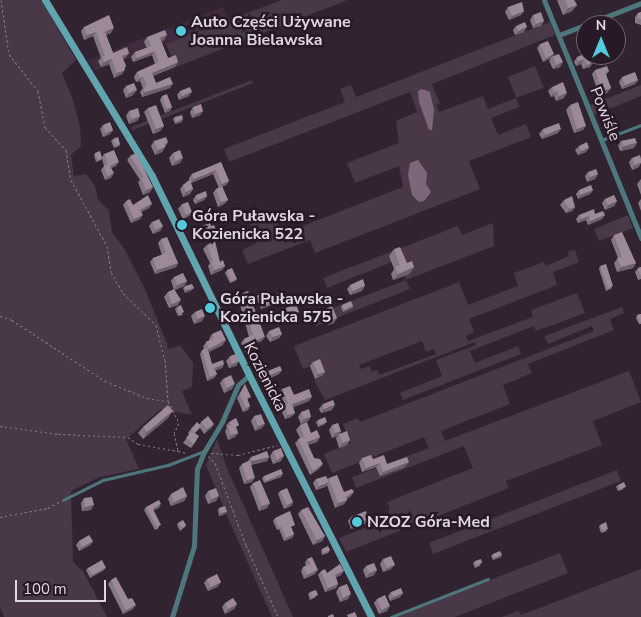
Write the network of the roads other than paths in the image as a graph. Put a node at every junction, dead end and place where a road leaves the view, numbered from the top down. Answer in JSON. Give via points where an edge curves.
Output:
{"nodes":[{"id":1,"x":45,"y":0,"type":"edge"},
{"id":2,"x":544,"y":0,"type":"edge"},
{"id":3,"x":641,"y":3,"type":"edge"},
{"id":4,"x":559,"y":35,"type":"junction"},
{"id":5,"x":641,"y":125,"type":"edge"},
{"id":6,"x":602,"y":140,"type":"junction"},
{"id":7,"x":641,"y":238,"type":"edge"},
{"id":8,"x":249,"y":375,"type":"junction"},
{"id":9,"x":204,"y":452,"type":"junction"},
{"id":10,"x":63,"y":500,"type":"road end"},
{"id":11,"x":488,"y":579,"type":"dead end"},
{"id":12,"x":172,"y":617,"type":"edge"},
{"id":13,"x":371,"y":617,"type":"edge"},
{"id":14,"x":391,"y":617,"type":"edge"}],
"edges":[{"from":1,"to":8,"type":"main road","name":"Kozienicka","via":[[137,148]]},
{"from":2,"to":4,"type":"street","name":"Powiśle"},
{"from":3,"to":4,"type":"street"},
{"from":4,"to":6,"type":"street","name":"Powiśle"},
{"from":5,"to":6,"type":"lane"},
{"from":6,"to":7,"type":"street","name":"Powiśle"},
{"from":8,"to":9,"type":"street","via":[[238,385]]},
{"from":8,"to":13,"type":"main road","name":"Kozienicka"},
{"from":9,"to":10,"type":"lane","via":[[168,465],[103,480]]},
{"from":9,"to":12,"type":"street","via":[[197,469],[194,546]]},
{"from":11,"to":14,"type":"lane"}]}
